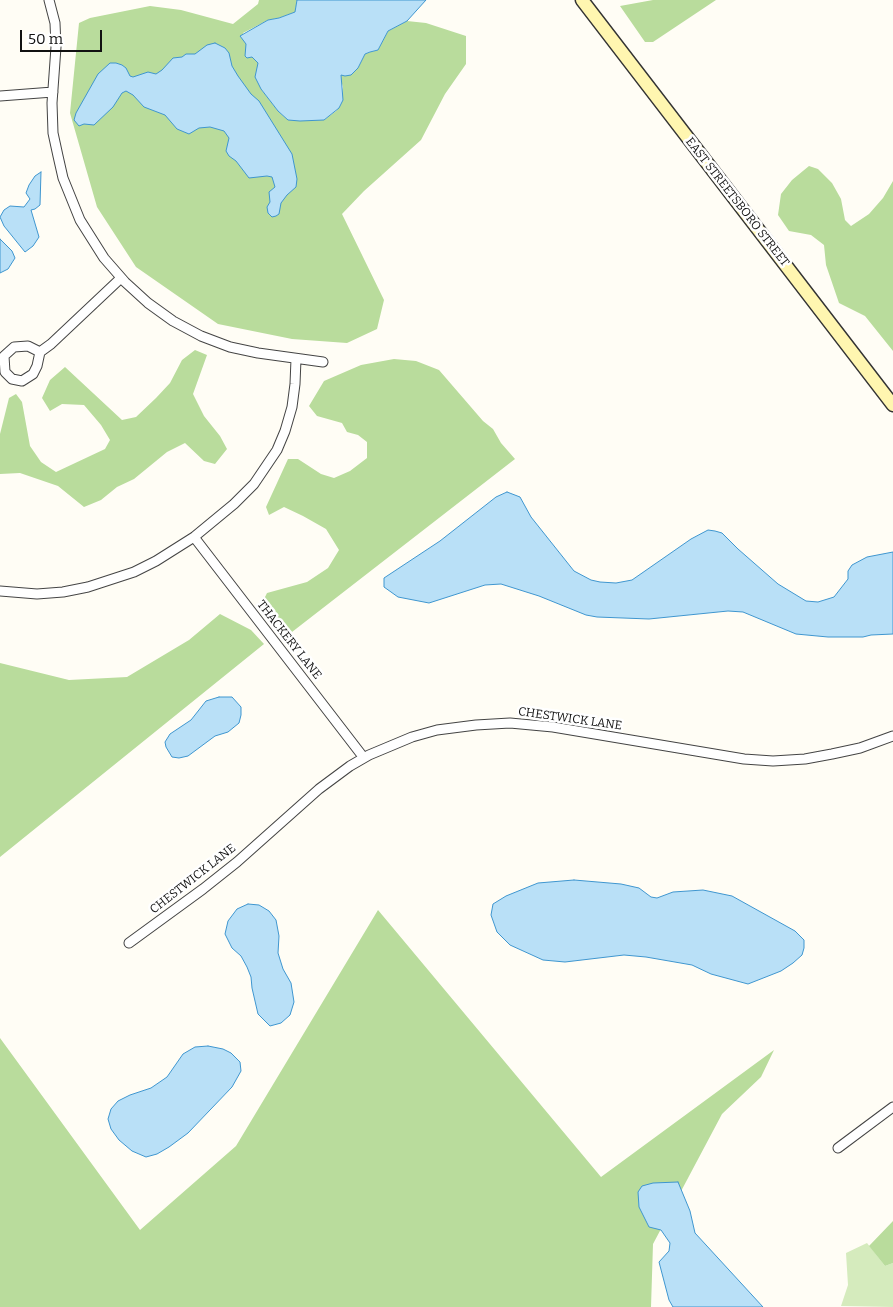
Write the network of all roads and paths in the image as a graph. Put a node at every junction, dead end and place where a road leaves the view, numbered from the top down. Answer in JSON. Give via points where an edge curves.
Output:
{"nodes":[{"id":1,"x":49,"y":0,"type":"edge"},
{"id":2,"x":582,"y":0,"type":"edge"},
{"id":3,"x":53,"y":92,"type":"junction"},
{"id":4,"x":0,"y":96,"type":"edge"},
{"id":5,"x":121,"y":278,"type":"junction"},
{"id":6,"x":40,"y":352,"type":"junction"},
{"id":7,"x":296,"y":360,"type":"junction"},
{"id":8,"x":323,"y":362,"type":"dead end"},
{"id":9,"x":893,"y":405,"type":"edge"},
{"id":10,"x":194,"y":537,"type":"junction"},
{"id":11,"x":0,"y":591,"type":"edge"},
{"id":12,"x":893,"y":736,"type":"edge"},
{"id":13,"x":364,"y":758,"type":"junction"},
{"id":14,"x":129,"y":943,"type":"dead end"},
{"id":15,"x":893,"y":1107,"type":"edge"},
{"id":16,"x":838,"y":1148,"type":"dead end"}],
"edges":[{"from":1,"to":3,"type":"street","via":[[55,23]]},
{"from":2,"to":9,"type":"main road","name":"EAST STREETSBORO STREET"},
{"from":3,"to":4,"type":"street"},
{"from":3,"to":5,"type":"street","via":[[53,133],[71,200],[92,240]]},
{"from":5,"to":6,"type":"street"},
{"from":5,"to":7,"type":"street","via":[[160,313],[201,336],[230,347]]},
{"from":6,"to":6,"type":"street","via":[[28,346],[14,347],[4,356],[4,372],[12,379],[22,381],[38,366]]},
{"from":7,"to":8,"type":"street"},
{"from":7,"to":10,"type":"street","via":[[292,407],[277,450],[254,484]]},
{"from":10,"to":11,"type":"street","via":[[134,572],[96,585],[63,592]]},
{"from":10,"to":13,"type":"street","name":"THACKERY LANE"},
{"from":12,"to":13,"type":"street","name":"CHESTWICK LANE","via":[[832,754],[773,761],[510,723],[437,730]]},
{"from":13,"to":14,"type":"street","name":"CHESTWICK LANE","via":[[319,789],[192,898]]},
{"from":15,"to":16,"type":"street"}]}
